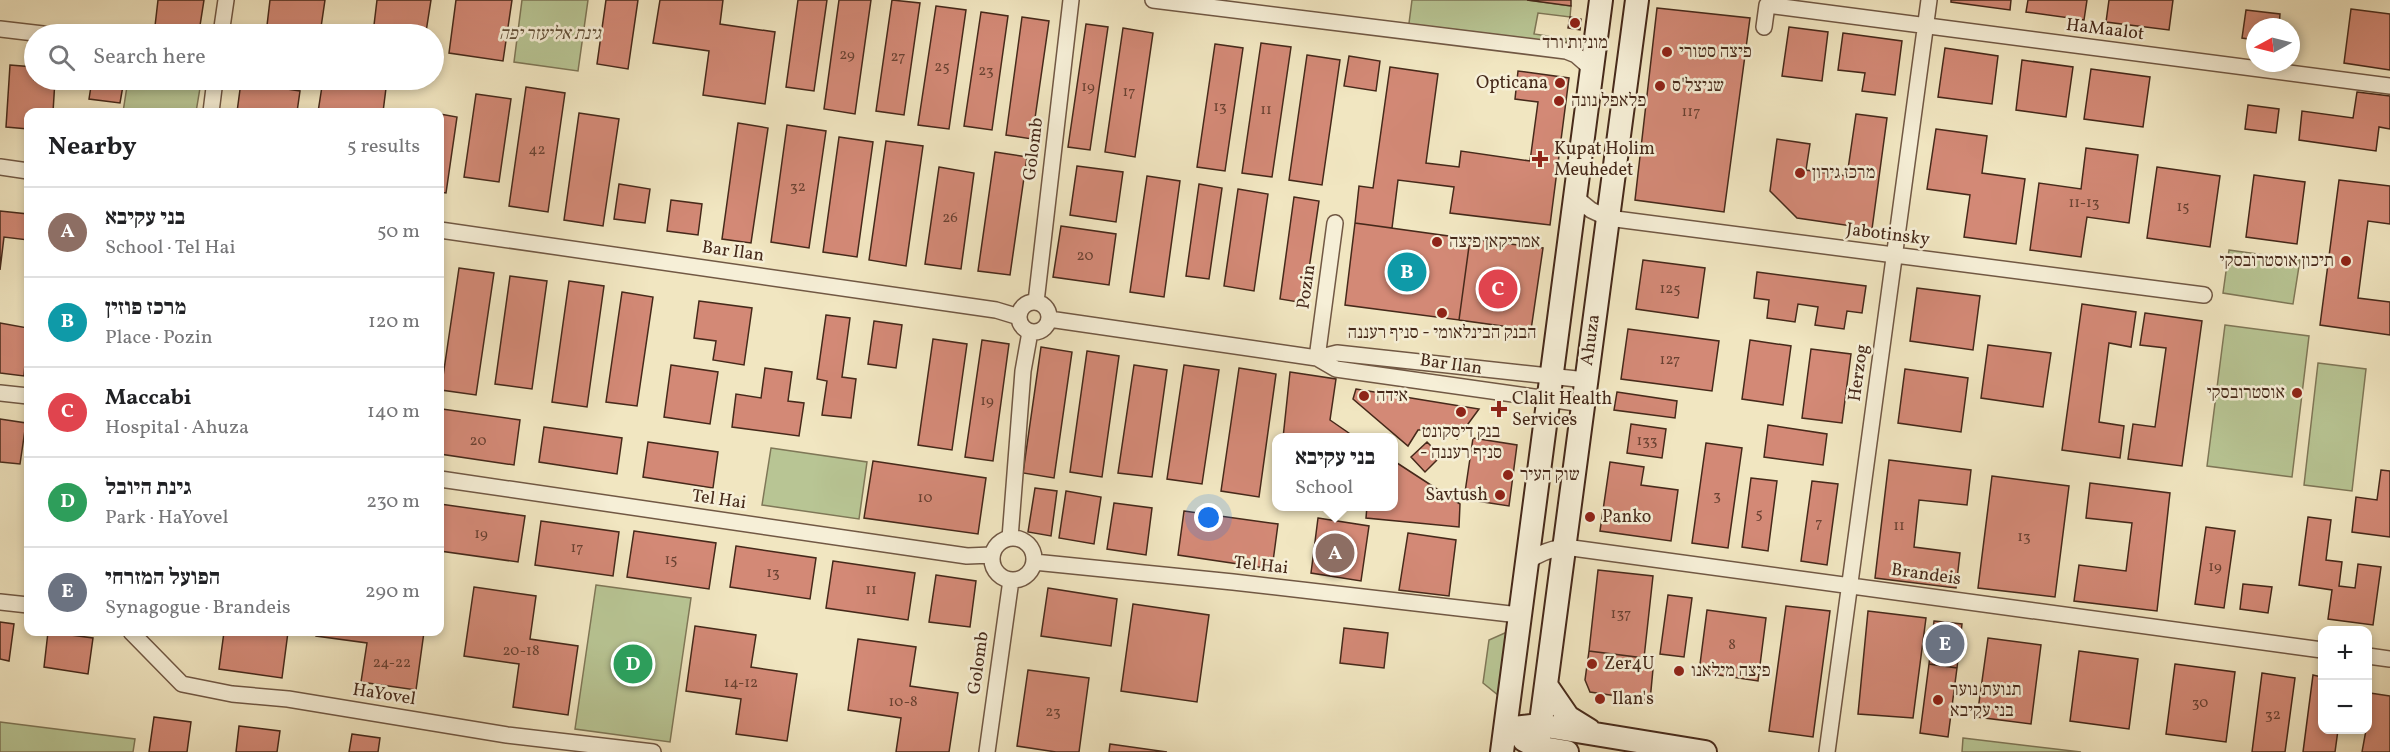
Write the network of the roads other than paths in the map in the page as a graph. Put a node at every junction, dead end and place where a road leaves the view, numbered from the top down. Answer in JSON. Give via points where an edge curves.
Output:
{"nodes":[{"id":1,"x":226,"y":0,"type":"edge"},
{"id":2,"x":1071,"y":0,"type":"edge"},
{"id":3,"x":1153,"y":0,"type":"edge"},
{"id":4,"x":1601,"y":0,"type":"edge"},
{"id":5,"x":1637,"y":0,"type":"edge"},
{"id":6,"x":1929,"y":0,"type":"edge"},
{"id":7,"x":222,"y":24,"type":"edge"},
{"id":8,"x":1925,"y":26,"type":"junction"},
{"id":9,"x":1764,"y":27,"type":"dead end"},
{"id":10,"x":0,"y":29,"type":"edge"},
{"id":11,"x":24,"y":32,"type":"edge"},
{"id":12,"x":1592,"y":69,"type":"junction"},
{"id":13,"x":2390,"y":86,"type":"edge"},
{"id":14,"x":214,"y":90,"type":"edge"},
{"id":15,"x":212,"y":108,"type":"edge"},
{"id":16,"x":0,"y":167,"type":"edge"},
{"id":17,"x":24,"y":170,"type":"edge"},
{"id":18,"x":1575,"y":197,"type":"junction"},
{"id":19,"x":1608,"y":218,"type":"junction"},
{"id":20,"x":1335,"y":223,"type":"dead end"},
{"id":21,"x":444,"y":231,"type":"edge"},
{"id":22,"x":1895,"y":255,"type":"junction"},
{"id":23,"x":2204,"y":295,"type":"dead end"},
{"id":24,"x":1036,"y":302,"type":"junction"},
{"id":25,"x":1019,"y":317,"type":"junction"},
{"id":26,"x":1049,"y":319,"type":"junction"},
{"id":27,"x":1030,"y":332,"type":"junction"},
{"id":28,"x":1317,"y":358,"type":"junction"},
{"id":29,"x":1553,"y":376,"type":"junction"},
{"id":30,"x":1586,"y":380,"type":"junction"},
{"id":31,"x":0,"y":393,"type":"edge"},
{"id":32,"x":24,"y":396,"type":"edge"},
{"id":33,"x":1550,"y":399,"type":"junction"},
{"id":34,"x":1583,"y":404,"type":"junction"},
{"id":35,"x":444,"y":480,"type":"edge"},
{"id":36,"x":1010,"y":538,"type":"junction"},
{"id":37,"x":1565,"y":547,"type":"junction"},
{"id":38,"x":993,"y":555,"type":"junction"},
{"id":39,"x":1034,"y":562,"type":"junction"},
{"id":40,"x":1527,"y":562,"type":"junction"},
{"id":41,"x":1011,"y":580,"type":"junction"},
{"id":42,"x":1850,"y":585,"type":"junction"},
{"id":43,"x":0,"y":602,"type":"edge"},
{"id":44,"x":24,"y":605,"type":"edge"},
{"id":45,"x":1519,"y":615,"type":"junction"},
{"id":46,"x":135,"y":636,"type":"edge"},
{"id":47,"x":2318,"y":649,"type":"edge"},
{"id":48,"x":2372,"y":657,"type":"edge"},
{"id":49,"x":2390,"y":659,"type":"edge"},
{"id":50,"x":1546,"y":684,"type":"junction"},
{"id":51,"x":1505,"y":729,"type":"junction"},
{"id":52,"x":1596,"y":734,"type":"junction"},
{"id":53,"x":1538,"y":741,"type":"edge"},
{"id":54,"x":653,"y":752,"type":"edge"},
{"id":55,"x":987,"y":752,"type":"edge"},
{"id":56,"x":1502,"y":752,"type":"edge"},
{"id":57,"x":1568,"y":752,"type":"edge"},
{"id":58,"x":1705,"y":752,"type":"edge"},
{"id":59,"x":1827,"y":752,"type":"edge"}],
"edges":[{"from":1,"to":7,"type":"street"},
{"from":2,"to":24,"type":"street","name":"Golomb"},
{"from":3,"to":12,"type":"street","via":[[1565,51]]},
{"from":4,"to":12,"type":"main road","name":"Ahuza"},
{"from":5,"to":19,"type":"main road","name":"Ahuza"},
{"from":6,"to":8,"type":"street","name":"Herzog"},
{"from":8,"to":9,"type":"street","name":"HaMaalot","via":[[1767,5]]},
{"from":8,"to":13,"type":"street","name":"HaMaalot"},
{"from":8,"to":22,"type":"street","name":"Herzog"},
{"from":10,"to":11,"type":"street"},
{"from":12,"to":18,"type":"main road","name":"Ahuza"},
{"from":14,"to":15,"type":"street"},
{"from":16,"to":17,"type":"street"},
{"from":18,"to":19,"type":"street","name":"Jabotinsky"},
{"from":18,"to":29,"type":"main road","name":"Ahuza"},
{"from":19,"to":22,"type":"street","name":"Jabotinsky"},
{"from":19,"to":30,"type":"main road","name":"Ahuza"},
{"from":20,"to":28,"type":"street","name":"Pozin"},
{"from":21,"to":25,"type":"street","name":"Bar Ilan","via":[[996,310]]},
{"from":22,"to":23,"type":"street","name":"Jabotinsky"},
{"from":22,"to":42,"type":"street","name":"Herzog"},
{"from":24,"to":25,"type":"street","via":[[1023,308]]},
{"from":24,"to":26,"type":"street","via":[[1048,310]]},
{"from":25,"to":27,"type":"street"},
{"from":26,"to":27,"type":"street","via":[[1041,331]]},
{"from":26,"to":28,"type":"street","name":"Bar Ilan"},
{"from":27,"to":36,"type":"street","via":[[1023,371]]},
{"from":28,"to":29,"type":"street","name":"Bar Ilan","via":[[1337,353]]},
{"from":28,"to":33,"type":"street","name":"Bar Ilan","via":[[1336,369]]},
{"from":29,"to":30,"type":"street","name":"Bar Ilan"},
{"from":29,"to":33,"type":"main road","name":"Ahuza"},
{"from":30,"to":34,"type":"main road","name":"Ahuza"},
{"from":31,"to":32,"type":"street"},
{"from":33,"to":34,"type":"street","name":"Bar Ilan"},
{"from":33,"to":40,"type":"main road","name":"Ahuza"},
{"from":34,"to":37,"type":"main road","name":"Ahuza"},
{"from":35,"to":38,"type":"street","name":"Tel Hai","via":[[967,556]]},
{"from":36,"to":38,"type":"street","via":[[1000,542]]},
{"from":36,"to":39,"type":"street","via":[[1027,543]]},
{"from":37,"to":40,"type":"street","name":"Brandeis","via":[[1537,554]]},
{"from":37,"to":42,"type":"street","name":"Brandeis"},
{"from":37,"to":50,"type":"main road","name":"Ahuza"},
{"from":38,"to":41,"type":"street","via":[[995,570]]},
{"from":39,"to":41,"type":"street","via":[[1022,579]]},
{"from":39,"to":45,"type":"street","name":"Tel Hai"},
{"from":40,"to":45,"type":"main road","name":"Ahuza"},
{"from":41,"to":55,"type":"street","name":"Golomb"},
{"from":42,"to":47,"type":"street","name":"Brandeis"},
{"from":42,"to":59,"type":"street","name":"Herzog"},
{"from":43,"to":44,"type":"street"},
{"from":45,"to":51,"type":"main road","name":"Ahuza"},
{"from":46,"to":54,"type":"street","name":"HaYovel","via":[[182,684],[507,735]]},
{"from":48,"to":49,"type":"street"},
{"from":50,"to":52,"type":"main road","via":[[1568,717]]},
{"from":50,"to":53,"type":"main road","name":"Ahuza"},
{"from":51,"to":53,"type":"main road"},
{"from":51,"to":56,"type":"main road","name":"Ahuza"},
{"from":52,"to":53,"type":"main road"},
{"from":52,"to":58,"type":"main road"},
{"from":53,"to":57,"type":"main road"}]}
